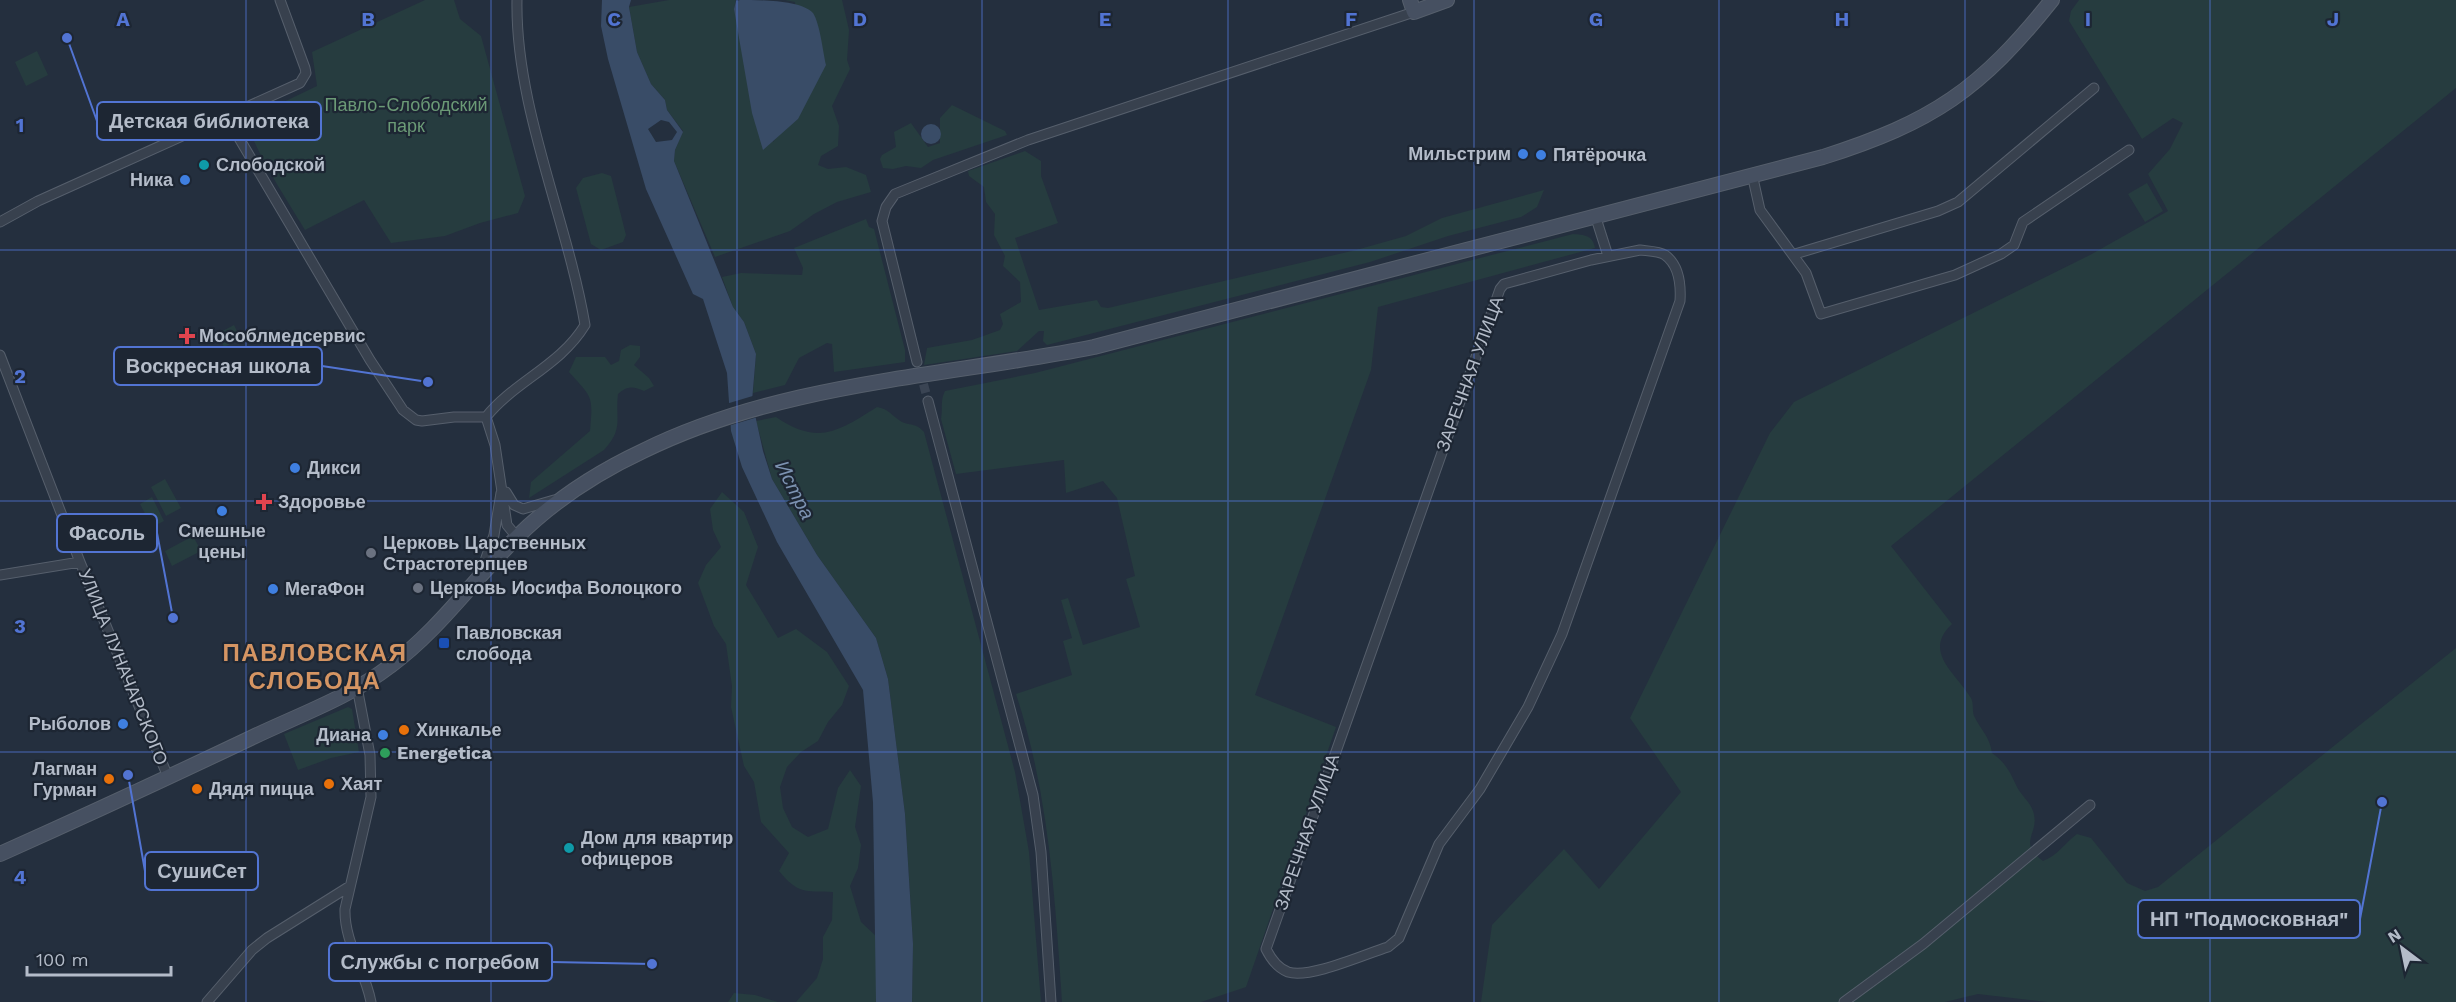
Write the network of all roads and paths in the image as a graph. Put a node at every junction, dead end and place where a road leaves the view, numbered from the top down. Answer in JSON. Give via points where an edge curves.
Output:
{"nodes":[{"id":1,"x":280,"y":0,"type":"edge"},
{"id":2,"x":517,"y":0,"type":"edge"},
{"id":3,"x":1447,"y":0,"type":"edge"},
{"id":4,"x":2052,"y":0,"type":"edge"},
{"id":5,"x":1412,"y":6,"type":"edge"},
{"id":6,"x":2094,"y":88,"type":"dead end"},
{"id":7,"x":226,"y":116,"type":"junction"},
{"id":8,"x":2129,"y":150,"type":"dead end"},
{"id":9,"x":1752,"y":174,"type":"junction"},
{"id":10,"x":1595,"y":215,"type":"junction"},
{"id":11,"x":0,"y":222,"type":"edge"},
{"id":12,"x":1794,"y":254,"type":"junction"},
{"id":13,"x":1608,"y":256,"type":"junction"},
{"id":14,"x":0,"y":355,"type":"edge"},
{"id":15,"x":917,"y":362,"type":"tunnel mouth"},
{"id":16,"x":927,"y":401,"type":"tunnel mouth"},
{"id":17,"x":486,"y":417,"type":"junction"},
{"id":18,"x":502,"y":484,"type":"junction"},
{"id":19,"x":569,"y":492,"type":"junction"},
{"id":20,"x":517,"y":537,"type":"junction"},
{"id":21,"x":80,"y":562,"type":"junction"},
{"id":22,"x":0,"y":575,"type":"edge"},
{"id":23,"x":478,"y":578,"type":"junction"},
{"id":24,"x":357,"y":687,"type":"junction"},
{"id":25,"x":168,"y":777,"type":"junction"},
{"id":26,"x":2090,"y":805,"type":"dead end"},
{"id":27,"x":0,"y":854,"type":"edge"},
{"id":28,"x":350,"y":886,"type":"junction"},
{"id":29,"x":207,"y":1002,"type":"edge"},
{"id":30,"x":371,"y":1002,"type":"edge"},
{"id":31,"x":1051,"y":1002,"type":"edge"},
{"id":32,"x":1844,"y":1002,"type":"edge"}],
"edges":[{"from":1,"to":7,"type":"street","via":[[305,68],[304,78]]},
{"from":2,"to":17,"type":"street","via":[[520,53],[532,111],[585,325],[561,355],[500,400]]},
{"from":3,"to":5,"type":"main road"},
{"from":4,"to":9,"type":"main road","via":[[1988,73],[1919,121],[1860,145]]},
{"from":5,"to":15,"type":"street","via":[[1029,140],[895,194],[882,221]]},
{"from":6,"to":12,"type":"street","via":[[1958,202]]},
{"from":7,"to":11,"type":"street"},
{"from":7,"to":17,"type":"street","via":[[403,410],[422,422]]},
{"from":8,"to":12,"type":"street","via":[[2023,222],[2014,245],[1955,275],[1821,314],[1806,273]]},
{"from":9,"to":10,"type":"main road"},
{"from":9,"to":12,"type":"street","via":[[1760,210]]},
{"from":10,"to":13,"type":"street"},
{"from":10,"to":19,"type":"main road","via":[[1094,347],[755,406],[634,455]]},
{"from":13,"to":13,"type":"street","name":"ЗАРЕЧНАЯ УЛИЦА","via":[[1504,284],[1500,289],[1266,949],[1272,961],[1287,972],[1305,973],[1388,947],[1398,938],[1439,844],[1480,789],[1528,707],[1562,634],[1680,301],[1681,286],[1675,268],[1664,254],[1640,250]]},
{"from":14,"to":21,"type":"street","name":"УЛИЦА ЛУНАЧАРСКОГО"},
{"from":16,"to":31,"type":"street","via":[[1033,795],[1041,852]]},
{"from":17,"to":18,"type":"street"},
{"from":18,"to":19,"type":"street","via":[[514,505],[524,509]]},
{"from":18,"to":20,"type":"street","via":[[507,525]]},
{"from":18,"to":23,"type":"street","via":[[494,535]]},
{"from":19,"to":20,"type":"main road"},
{"from":20,"to":23,"type":"main road"},
{"from":21,"to":22,"type":"street"},
{"from":21,"to":25,"type":"street","name":"УЛИЦА ЛУНАЧАРСКОГО"},
{"from":23,"to":24,"type":"main road","via":[[419,642]]},
{"from":24,"to":25,"type":"main road"},
{"from":24,"to":28,"type":"street","via":[[370,755],[371,797]]},
{"from":25,"to":27,"type":"main road"},
{"from":26,"to":32,"type":"street","via":[[1932,936]]},
{"from":28,"to":29,"type":"street","via":[[252,950]]},
{"from":28,"to":30,"type":"street","via":[[346,928],[364,971]]}]}
